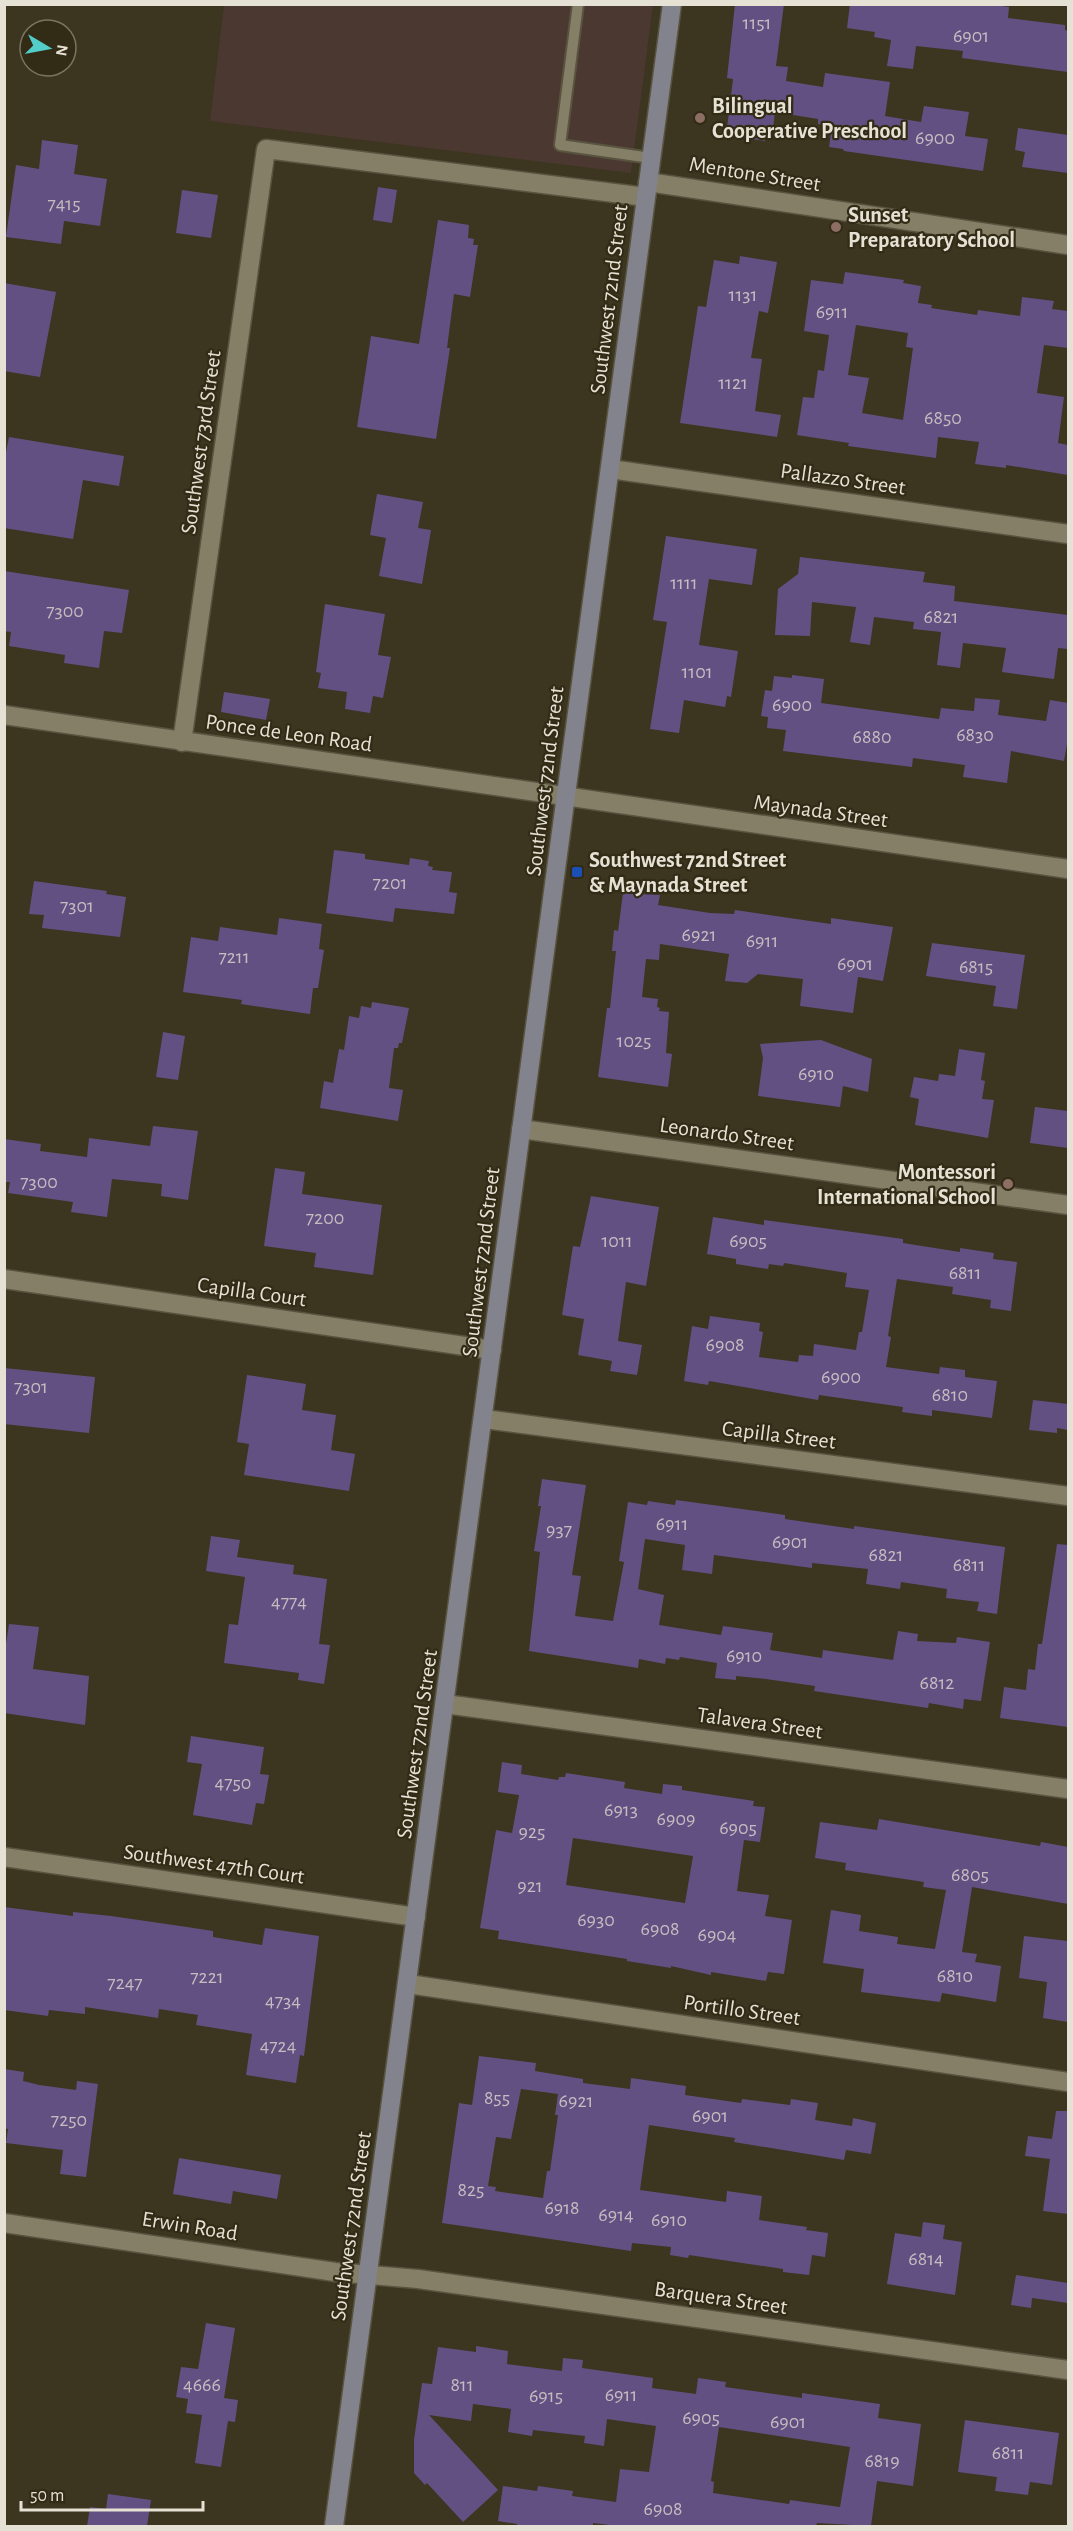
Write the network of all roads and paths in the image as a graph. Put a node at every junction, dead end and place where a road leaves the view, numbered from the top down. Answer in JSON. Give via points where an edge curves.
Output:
{"nodes":[{"id":1,"x":579,"y":4,"type":"edge"},
{"id":2,"x":672,"y":4,"type":"edge"},
{"id":3,"x":266,"y":149,"type":"joint"},
{"id":4,"x":651,"y":158,"type":"junction"},
{"id":5,"x":647,"y":189,"type":"junction"},
{"id":6,"x":1068,"y":245,"type":"edge"},
{"id":7,"x":610,"y":469,"type":"junction"},
{"id":8,"x":1068,"y":534,"type":"edge"},
{"id":9,"x":4,"y":715,"type":"edge"},
{"id":10,"x":182,"y":742,"type":"junction"},
{"id":11,"x":566,"y":797,"type":"junction"},
{"id":12,"x":1068,"y":869,"type":"edge"},
{"id":13,"x":521,"y":1129,"type":"junction"},
{"id":14,"x":1068,"y":1205,"type":"edge"},
{"id":15,"x":4,"y":1279,"type":"edge"},
{"id":16,"x":492,"y":1350,"type":"junction"},
{"id":17,"x":484,"y":1419,"type":"junction"},
{"id":18,"x":1068,"y":1496,"type":"edge"},
{"id":19,"x":445,"y":1704,"type":"junction"},
{"id":20,"x":1068,"y":1789,"type":"edge"},
{"id":21,"x":4,"y":1857,"type":"edge"},
{"id":22,"x":416,"y":1917,"type":"junction"},
{"id":23,"x":408,"y":1984,"type":"junction"},
{"id":24,"x":1068,"y":2082,"type":"edge"},
{"id":25,"x":4,"y":2223,"type":"edge"},
{"id":26,"x":367,"y":2274,"type":"junction"},
{"id":27,"x":1068,"y":2370,"type":"edge"},
{"id":28,"x":334,"y":2526,"type":"edge"}],
"edges":[{"from":1,"to":4,"type":"lane","via":[[560,144]]},
{"from":2,"to":4,"type":"main road","name":"Southwest 72nd Street"},
{"from":3,"to":5,"type":"street","name":"Mentone Street"},
{"from":3,"to":10,"type":"street","name":"Southwest 73rd Street"},
{"from":4,"to":5,"type":"main road","name":"Southwest 72nd Street"},
{"from":5,"to":6,"type":"street","name":"Mentone Street"},
{"from":5,"to":7,"type":"main road","name":"Southwest 72nd Street"},
{"from":7,"to":8,"type":"street","name":"Pallazzo Street"},
{"from":7,"to":11,"type":"main road","name":"Southwest 72nd Street"},
{"from":9,"to":10,"type":"street","name":"Ponce de Leon Road"},
{"from":10,"to":11,"type":"street","name":"Ponce de Leon Road"},
{"from":11,"to":12,"type":"street","name":"Maynada Street"},
{"from":11,"to":13,"type":"main road","name":"Southwest 72nd Street"},
{"from":13,"to":14,"type":"street","name":"Leonardo Street"},
{"from":13,"to":16,"type":"main road","name":"Southwest 72nd Street"},
{"from":15,"to":16,"type":"street","name":"Capilla Court"},
{"from":16,"to":17,"type":"main road","name":"Southwest 72nd Street"},
{"from":17,"to":18,"type":"street","name":"Capilla Street"},
{"from":17,"to":19,"type":"main road","name":"Southwest 72nd Street"},
{"from":19,"to":20,"type":"street","name":"Talavera Street"},
{"from":19,"to":22,"type":"main road","name":"Southwest 72nd Street"},
{"from":21,"to":22,"type":"street","name":"Southwest 47th Court"},
{"from":22,"to":23,"type":"main road","name":"Southwest 72nd Street"},
{"from":23,"to":24,"type":"street","name":"Portillo Street"},
{"from":23,"to":26,"type":"main road","name":"Southwest 72nd Street"},
{"from":25,"to":26,"type":"street","name":"Erwin Road"},
{"from":26,"to":27,"type":"street","name":"Barquera Street"},
{"from":26,"to":28,"type":"main road","name":"Southwest 72nd Street"}]}
